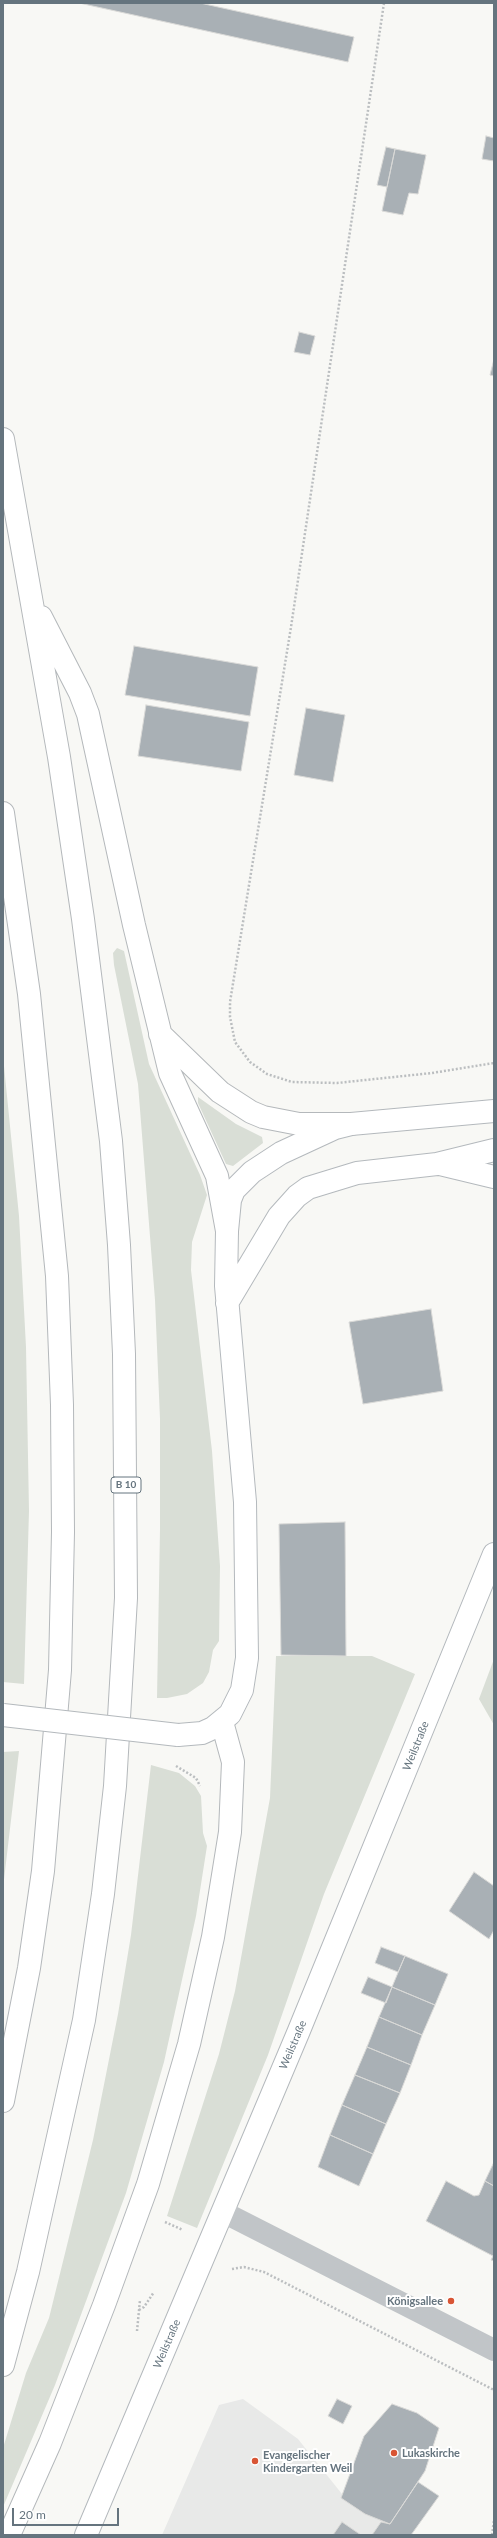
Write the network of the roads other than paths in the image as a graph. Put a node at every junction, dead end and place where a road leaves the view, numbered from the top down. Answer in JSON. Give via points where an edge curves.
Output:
{"nodes":[{"id":1,"x":3,"y":439,"type":"edge"},
{"id":2,"x":32,"y":600,"type":"junction"},
{"id":3,"x":3,"y":812,"type":"edge"},
{"id":4,"x":159,"y":1033,"type":"junction"},
{"id":5,"x":494,"y":1111,"type":"edge"},
{"id":6,"x":351,"y":1124,"type":"junction"},
{"id":7,"x":494,"y":1150,"type":"edge"},
{"id":8,"x":437,"y":1164,"type":"junction"},
{"id":9,"x":494,"y":1177,"type":"edge"},
{"id":10,"x":227,"y":1231,"type":"junction"},
{"id":11,"x":227,"y":1304,"type":"junction"},
{"id":12,"x":494,"y":1554,"type":"edge"},
{"id":13,"x":3,"y":1715,"type":"edge"},
{"id":14,"x":222,"y":1722,"type":"junction"},
{"id":15,"x":3,"y":2101,"type":"edge"},
{"id":16,"x":223,"y":2212,"type":"junction"},
{"id":17,"x":494,"y":2350,"type":"edge"},
{"id":18,"x":3,"y":2365,"type":"edge"},
{"id":19,"x":9,"y":2535,"type":"edge"},
{"id":20,"x":86,"y":2535,"type":"edge"}],
"edges":[{"from":1,"to":2,"type":"main road","number":"B 10"},
{"from":2,"to":4,"type":"main road","via":[[80,693],[88,714]]},
{"from":2,"to":18,"type":"main road","number":"B 10","via":[[83,918],[111,1141],[124,1354],[126,1598],[115,1786],[104,1894],[84,2020],[32,2257]]},
{"from":3,"to":15,"type":"main road","via":[[29,994],[56,1268],[62,1405],[63,1532],[60,1670],[43,1871]]},
{"from":4,"to":6,"type":"main road","via":[[220,1092],[251,1112],[293,1123]]},
{"from":4,"to":10,"type":"main road","via":[[175,1087],[216,1176]]},
{"from":5,"to":6,"type":"main road"},
{"from":6,"to":10,"type":"main road","via":[[316,1134],[281,1153],[242,1180],[232,1195]]},
{"from":7,"to":8,"type":"main road"},
{"from":8,"to":9,"type":"main road"},
{"from":8,"to":11,"type":"main road","via":[[357,1173],[308,1188],[278,1216]]},
{"from":10,"to":11,"type":"main road"},
{"from":11,"to":14,"type":"main road","via":[[245,1502],[248,1635],[242,1690],[237,1702]]},
{"from":12,"to":16,"type":"main road","name":"Weilstraße"},
{"from":13,"to":14,"type":"main road","bridge":true,"via":[[178,1735],[202,1733]]},
{"from":14,"to":19,"type":"main road","via":[[233,1762],[230,1832],[213,1938],[187,2052],[148,2184],[104,2305],[50,2442]]},
{"from":16,"to":17,"type":"street"},
{"from":16,"to":20,"type":"main road","name":"Weilstraße"}]}
